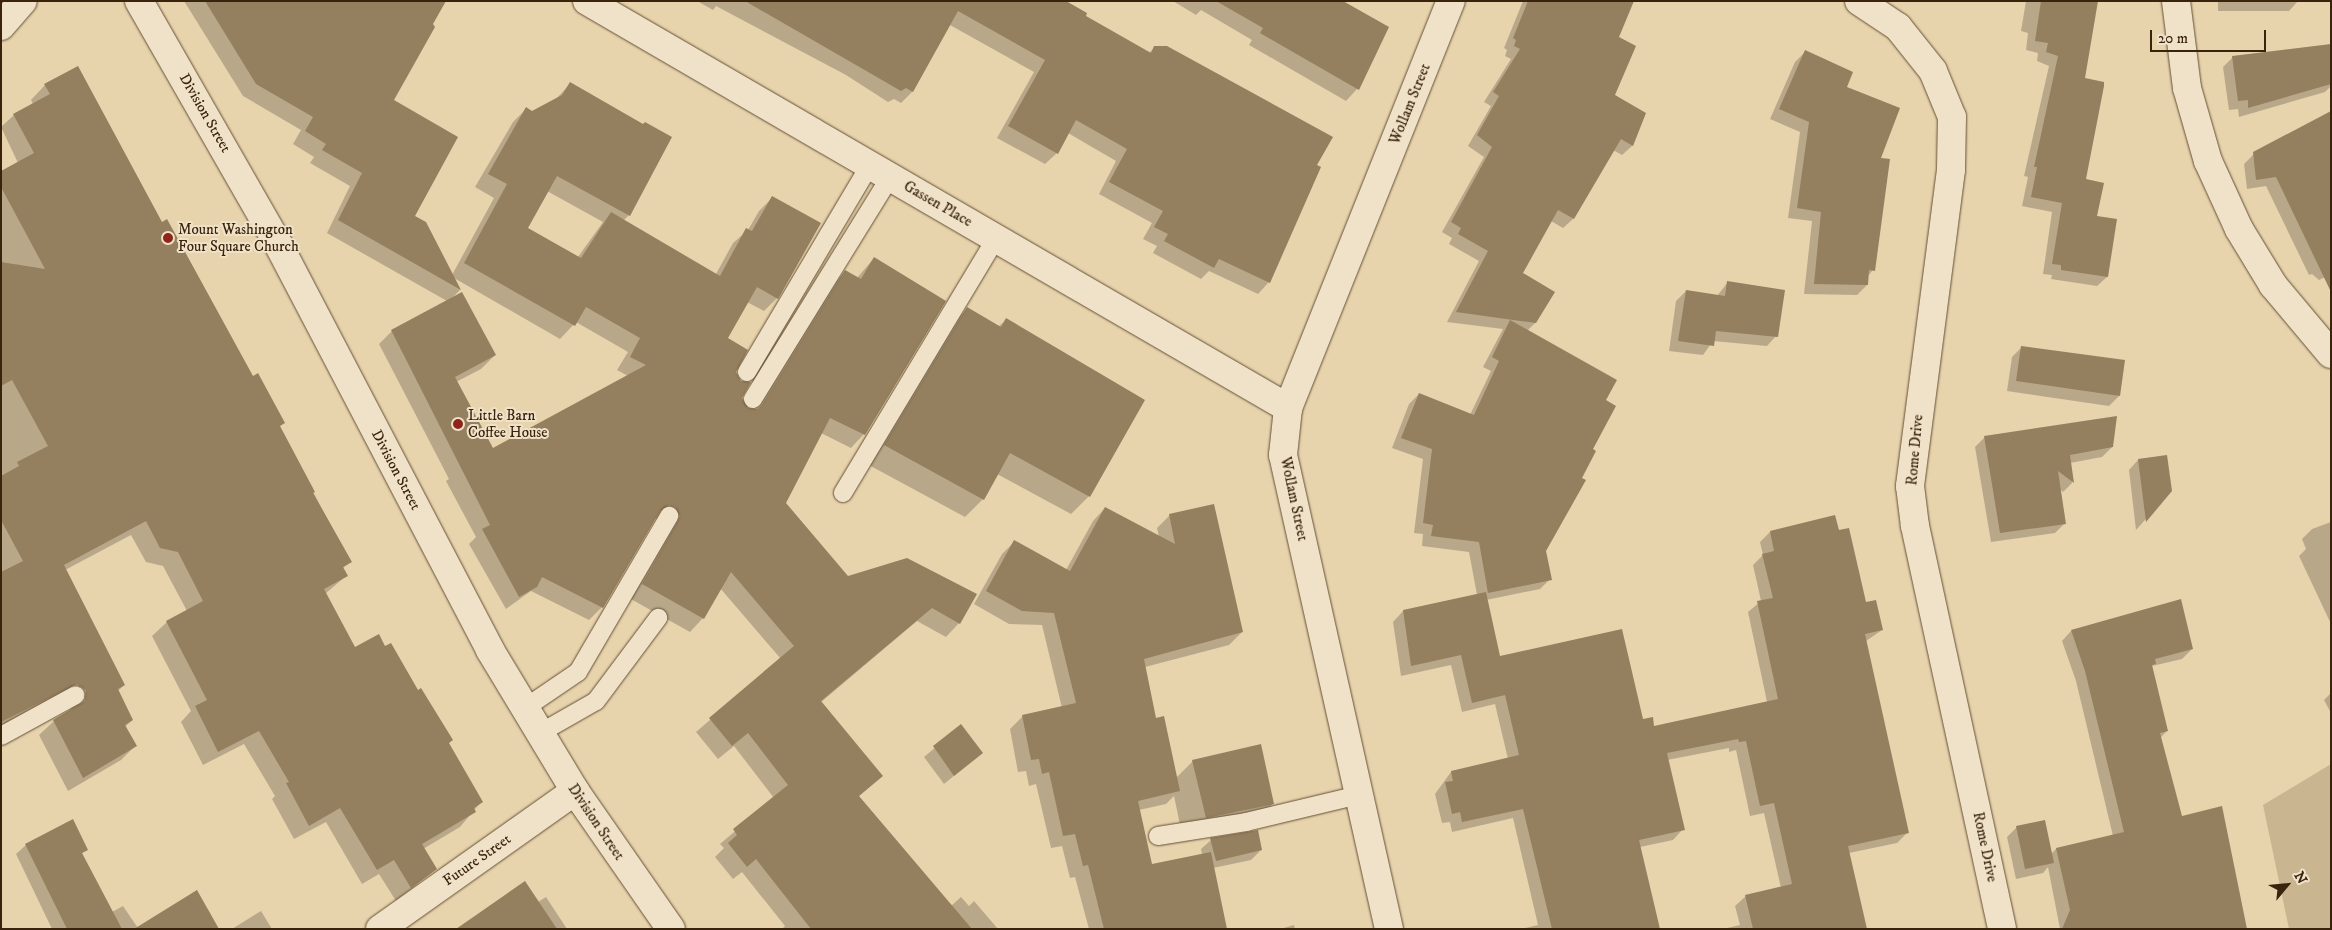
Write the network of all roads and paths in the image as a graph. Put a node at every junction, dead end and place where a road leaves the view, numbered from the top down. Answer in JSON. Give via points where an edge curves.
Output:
{"nodes":[{"id":1,"x":23,"y":1,"type":"edge"},
{"id":2,"x":139,"y":1,"type":"edge"},
{"id":3,"x":587,"y":1,"type":"edge"},
{"id":4,"x":1451,"y":1,"type":"edge"},
{"id":5,"x":1859,"y":1,"type":"edge"},
{"id":6,"x":2176,"y":1,"type":"edge"},
{"id":7,"x":1,"y":26,"type":"edge"},
{"id":8,"x":880,"y":171,"type":"junction"},
{"id":9,"x":996,"y":238,"type":"junction"},
{"id":10,"x":2331,"y":354,"type":"edge"},
{"id":11,"x":747,"y":372,"type":"dead end"},
{"id":12,"x":753,"y":399,"type":"dead end"},
{"id":13,"x":1288,"y":408,"type":"junction"},
{"id":14,"x":844,"y":493,"type":"dead end"},
{"id":15,"x":669,"y":516,"type":"dead end"},
{"id":16,"x":658,"y":618,"type":"dead end"},
{"id":17,"x":76,"y":695,"type":"dead end"},
{"id":18,"x":525,"y":708,"type":"junction"},
{"id":19,"x":540,"y":733,"type":"junction"},
{"id":20,"x":1,"y":736,"type":"edge"},
{"id":21,"x":575,"y":792,"type":"junction"},
{"id":22,"x":1359,"y":795,"type":"junction"},
{"id":23,"x":1158,"y":836,"type":"dead end"},
{"id":24,"x":380,"y":929,"type":"edge"},
{"id":25,"x":670,"y":929,"type":"edge"},
{"id":26,"x":1389,"y":929,"type":"edge"},
{"id":27,"x":2002,"y":929,"type":"edge"}],
"edges":[{"from":1,"to":7,"type":"street"},
{"from":2,"to":18,"type":"street","name":"Division Street","via":[[236,167],[490,650]]},
{"from":3,"to":8,"type":"street","name":"Gassen Place"},
{"from":4,"to":13,"type":"street","name":"Wollam Street"},
{"from":5,"to":27,"type":"street","name":"Rome Drive","via":[[1898,27],[1933,70],[1952,117],[1951,170],[1910,486],[1915,526]]},
{"from":6,"to":10,"type":"street","via":[[2187,88],[2208,161],[2239,230],[2268,277]]},
{"from":8,"to":9,"type":"street","name":"Gassen Place"},
{"from":8,"to":11,"type":"lane"},
{"from":8,"to":12,"type":"lane"},
{"from":9,"to":13,"type":"street","name":"Gassen Place"},
{"from":9,"to":14,"type":"lane"},
{"from":13,"to":22,"type":"street","name":"Wollam Street","via":[[1283,455]]},
{"from":15,"to":18,"type":"lane","via":[[578,672]]},
{"from":16,"to":19,"type":"lane","via":[[596,701]]},
{"from":17,"to":20,"type":"lane"},
{"from":18,"to":19,"type":"street","name":"Division Street"},
{"from":19,"to":21,"type":"street","name":"Division Street"},
{"from":21,"to":24,"type":"street","name":"Future Street"},
{"from":21,"to":25,"type":"street","name":"Division Street"},
{"from":22,"to":23,"type":"lane","via":[[1246,822]]},
{"from":22,"to":26,"type":"street","name":"Wollam Street"}]}
